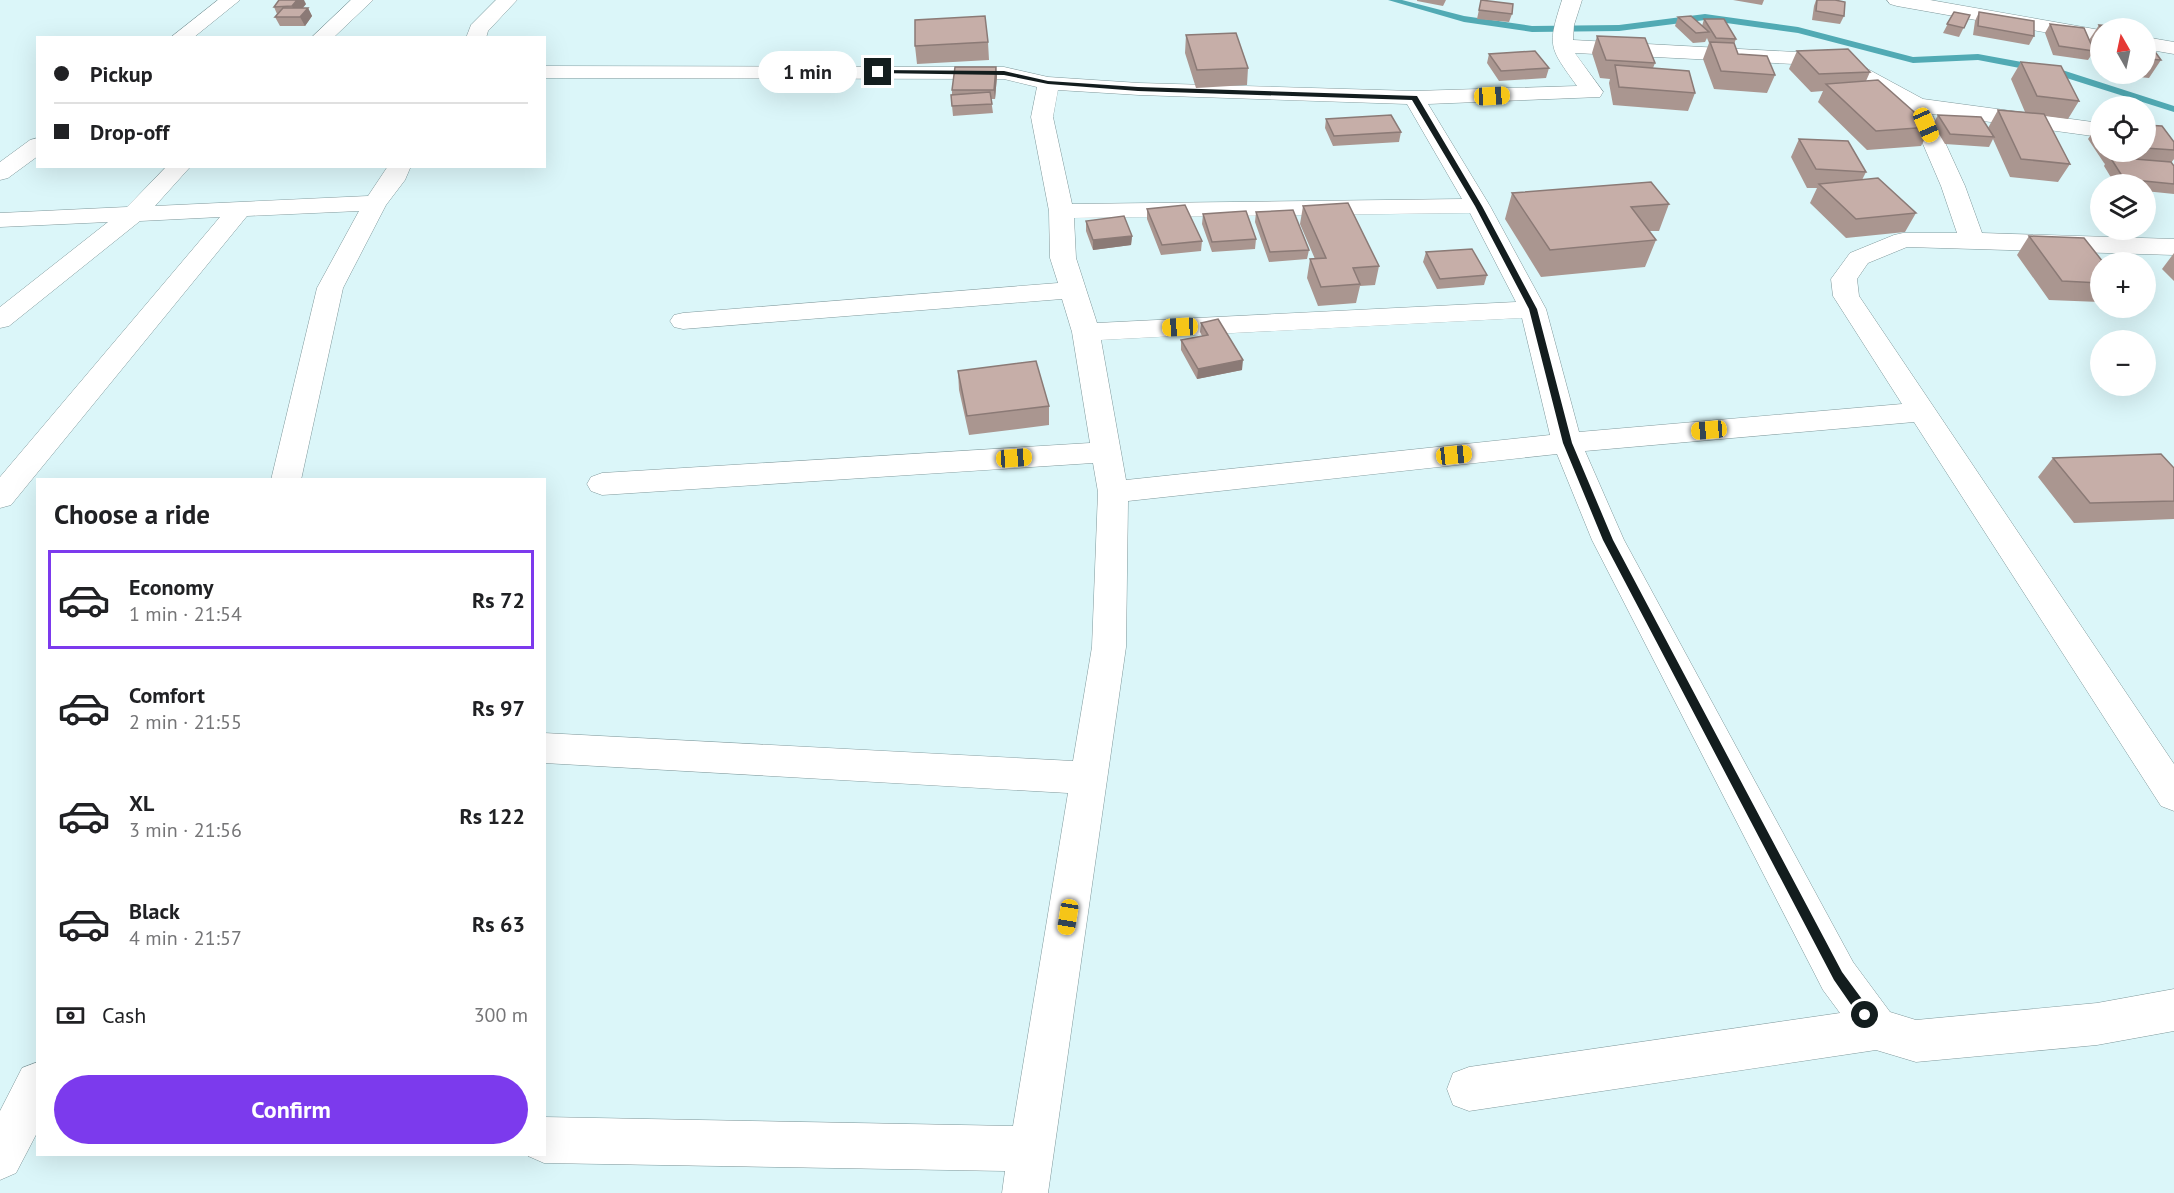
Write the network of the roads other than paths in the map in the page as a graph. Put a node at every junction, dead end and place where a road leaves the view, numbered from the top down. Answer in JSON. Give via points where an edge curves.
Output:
{"nodes":[{"id":1,"x":230,"y":0,"type":"edge"},
{"id":2,"x":363,"y":0,"type":"edge"},
{"id":3,"x":507,"y":0,"type":"edge"},
{"id":4,"x":1897,"y":0,"type":"edge"},
{"id":5,"x":1565,"y":2,"type":"edge"},
{"id":6,"x":2090,"y":34,"type":"edge"},
{"id":7,"x":183,"y":36,"type":"edge"},
{"id":8,"x":323,"y":36,"type":"edge"},
{"id":9,"x":476,"y":36,"type":"edge"},
{"id":10,"x":1562,"y":36,"type":"junction"},
{"id":11,"x":2156,"y":45,"type":"edge"},
{"id":12,"x":2174,"y":48,"type":"edge"},
{"id":13,"x":546,"y":72,"type":"edge"},
{"id":14,"x":1048,"y":82,"type":"junction"},
{"id":15,"x":1414,"y":98,"type":"junction"},
{"id":16,"x":1917,"y":105,"type":"junction"},
{"id":17,"x":2090,"y":129,"type":"edge"},
{"id":18,"x":36,"y":146,"type":"edge"},
{"id":19,"x":178,"y":168,"type":"edge"},
{"id":20,"x":399,"y":168,"type":"edge"},
{"id":21,"x":0,"y":173,"type":"edge"},
{"id":22,"x":375,"y":203,"type":"junction"},
{"id":23,"x":1478,"y":206,"type":"junction"},
{"id":24,"x":240,"y":209,"type":"junction"},
{"id":25,"x":1061,"y":211,"type":"junction"},
{"id":26,"x":134,"y":214,"type":"junction"},
{"id":27,"x":0,"y":220,"type":"edge"},
{"id":28,"x":1972,"y":240,"type":"junction"},
{"id":29,"x":2174,"y":247,"type":"edge"},
{"id":30,"x":1072,"y":290,"type":"junction"},
{"id":31,"x":1533,"y":309,"type":"junction"},
{"id":32,"x":0,"y":320,"type":"edge"},
{"id":33,"x":683,"y":321,"type":"dead end"},
{"id":34,"x":1086,"y":332,"type":"junction"},
{"id":35,"x":1923,"y":412,"type":"junction"},
{"id":36,"x":1567,"y":443,"type":"junction"},
{"id":37,"x":1106,"y":452,"type":"junction"},
{"id":38,"x":286,"y":478,"type":"edge"},
{"id":39,"x":603,"y":484,"type":"dead end"},
{"id":40,"x":1113,"y":492,"type":"junction"},
{"id":41,"x":0,"y":497,"type":"edge"},
{"id":42,"x":546,"y":748,"type":"edge"},
{"id":43,"x":1090,"y":778,"type":"junction"},
{"id":44,"x":2174,"y":795,"type":"edge"},
{"id":45,"x":2174,"y":1010,"type":"edge"},
{"id":46,"x":1876,"y":1029,"type":"junction"},
{"id":47,"x":36,"y":1088,"type":"edge"},
{"id":48,"x":1469,"y":1089,"type":"dead end"},
{"id":49,"x":546,"y":1140,"type":"edge"},
{"id":50,"x":1032,"y":1149,"type":"junction"},
{"id":51,"x":0,"y":1156,"type":"edge"},
{"id":52,"x":1025,"y":1193,"type":"edge"}],
"edges":[{"from":1,"to":7,"type":"street"},
{"from":2,"to":8,"type":"street"},
{"from":3,"to":9,"type":"street","via":[[478,29]]},
{"from":4,"to":6,"type":"street"},
{"from":5,"to":10,"type":"street"},
{"from":10,"to":15,"type":"street","via":[[1592,92]]},
{"from":10,"to":16,"type":"street","via":[[1844,63]]},
{"from":11,"to":12,"type":"street"},
{"from":13,"to":14,"type":"street","via":[[1004,73]]},
{"from":14,"to":15,"type":"street","via":[[1138,89]]},
{"from":14,"to":25,"type":"street","via":[[1042,117]]},
{"from":15,"to":23,"type":"street"},
{"from":16,"to":17,"type":"street"},
{"from":16,"to":28,"type":"street"},
{"from":18,"to":21,"type":"street"},
{"from":19,"to":26,"type":"street"},
{"from":20,"to":22,"type":"street"},
{"from":22,"to":24,"type":"street"},
{"from":22,"to":38,"type":"street","via":[[330,288]]},
{"from":23,"to":25,"type":"street"},
{"from":23,"to":31,"type":"street"},
{"from":24,"to":26,"type":"street"},
{"from":24,"to":41,"type":"street"},
{"from":25,"to":30,"type":"street","via":[[1063,258]]},
{"from":26,"to":27,"type":"street"},
{"from":26,"to":32,"type":"street"},
{"from":28,"to":29,"type":"street"},
{"from":28,"to":35,"type":"street","via":[[1902,240],[1859,258],[1844,279],[1846,296]]},
{"from":30,"to":33,"type":"street"},
{"from":30,"to":34,"type":"street"},
{"from":31,"to":34,"type":"street"},
{"from":31,"to":36,"type":"street"},
{"from":34,"to":37,"type":"street"},
{"from":35,"to":36,"type":"street"},
{"from":35,"to":44,"type":"street"},
{"from":36,"to":40,"type":"street"},
{"from":36,"to":46,"type":"street","via":[[1608,540],[1838,976]]},
{"from":37,"to":39,"type":"street"},
{"from":37,"to":40,"type":"street"},
{"from":40,"to":43,"type":"street","via":[[1109,647]]},
{"from":42,"to":43,"type":"street"},
{"from":43,"to":50,"type":"street"},
{"from":45,"to":46,"type":"street","via":[[2097,1024],[1916,1041]]},
{"from":46,"to":48,"type":"street"},
{"from":47,"to":51,"type":"street"},
{"from":49,"to":50,"type":"street"},
{"from":50,"to":52,"type":"street"}]}
